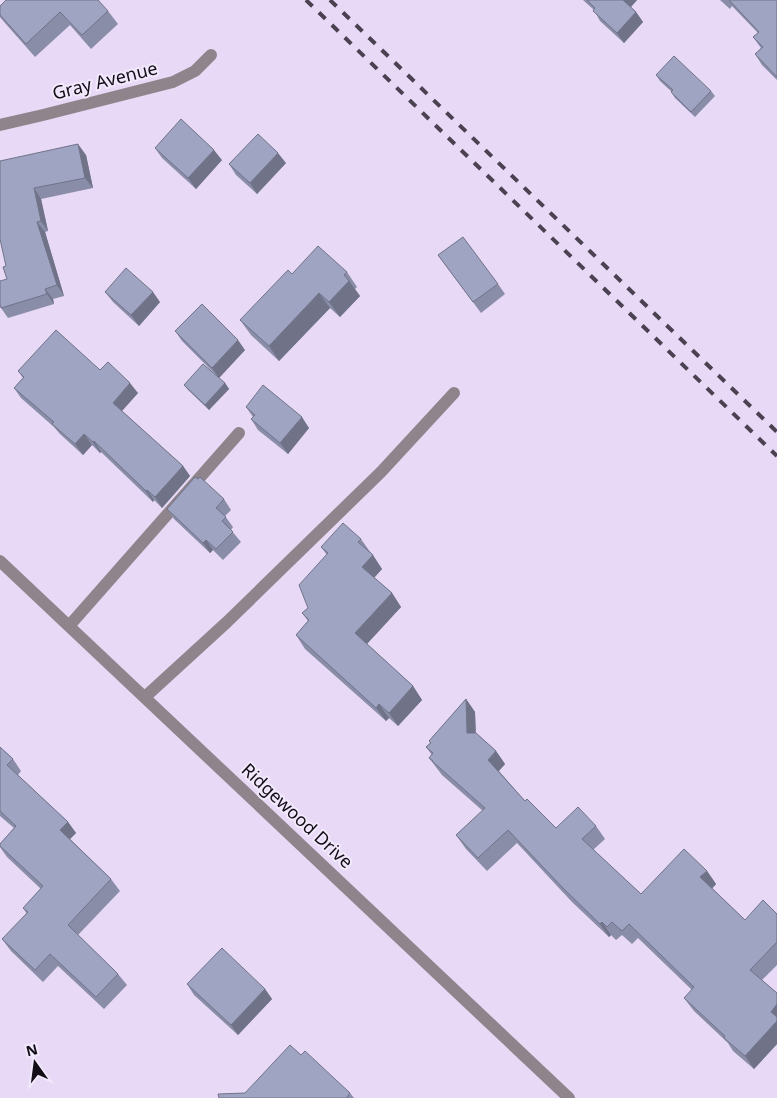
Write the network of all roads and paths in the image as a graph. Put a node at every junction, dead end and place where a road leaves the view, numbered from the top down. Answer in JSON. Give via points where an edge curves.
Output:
{"nodes":[{"id":1,"x":211,"y":55,"type":"dead end"},
{"id":2,"x":0,"y":124,"type":"edge"},
{"id":3,"x":454,"y":392,"type":"dead end"},
{"id":4,"x":239,"y":433,"type":"dead end"},
{"id":5,"x":0,"y":561,"type":"edge"},
{"id":6,"x":69,"y":626,"type":"junction"},
{"id":7,"x":145,"y":697,"type":"junction"},
{"id":8,"x":569,"y":1098,"type":"edge"}],
"edges":[{"from":1,"to":2,"type":"street","name":"Gray Avenue","via":[[195,71],[173,82]]},
{"from":3,"to":7,"type":"street","via":[[381,472]]},
{"from":4,"to":6,"type":"street"},
{"from":5,"to":6,"type":"street","name":"Ridgewood Drive"},
{"from":6,"to":7,"type":"street","name":"Ridgewood Drive"},
{"from":7,"to":8,"type":"street","name":"Ridgewood Drive"}]}
